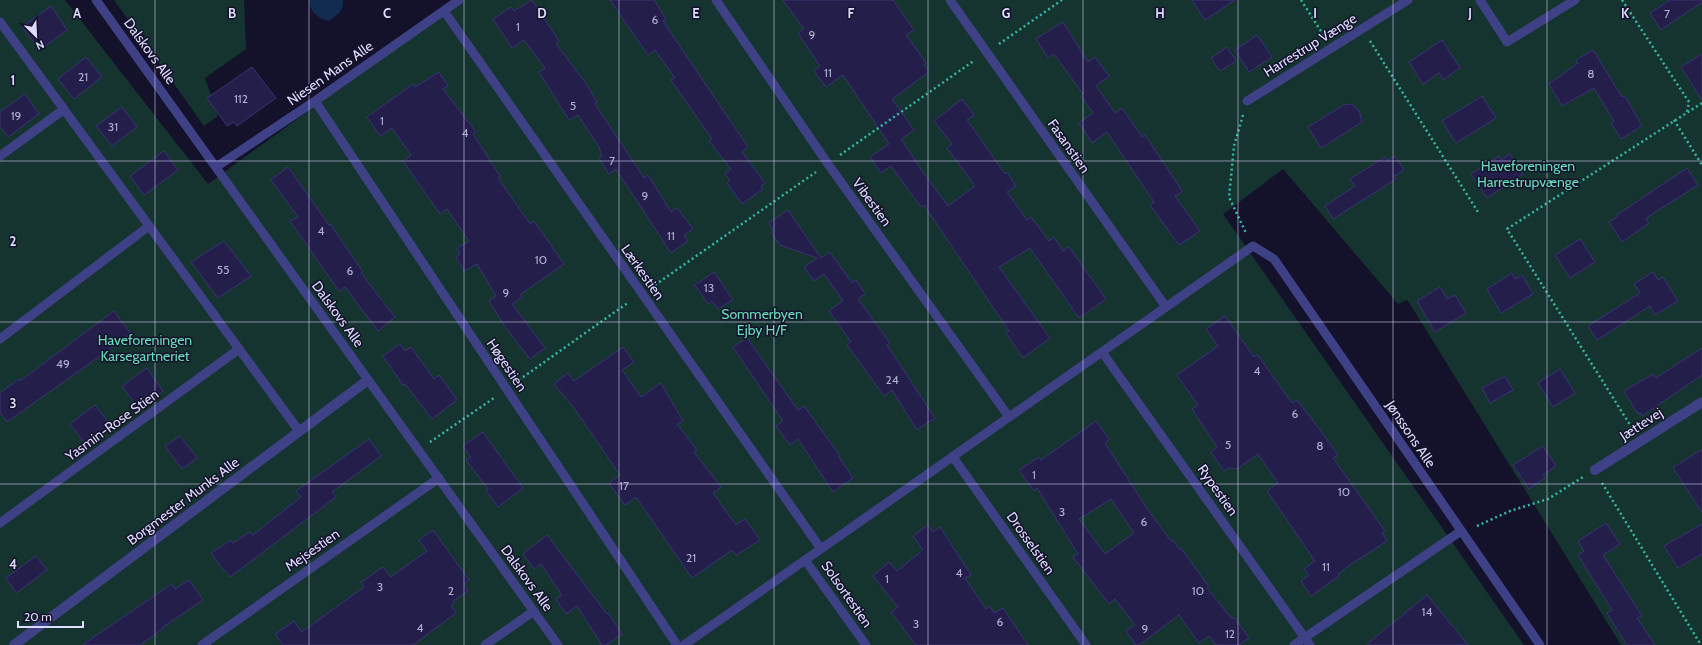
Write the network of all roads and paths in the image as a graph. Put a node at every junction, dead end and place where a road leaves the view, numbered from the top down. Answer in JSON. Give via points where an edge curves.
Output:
{"nodes":[{"id":1,"x":96,"y":0,"type":"edge"},
{"id":2,"x":459,"y":0,"type":"edge"},
{"id":3,"x":716,"y":0,"type":"edge"},
{"id":4,"x":950,"y":0,"type":"edge"},
{"id":5,"x":1062,"y":0,"type":"edge"},
{"id":6,"x":1301,"y":0,"type":"edge"},
{"id":7,"x":1408,"y":0,"type":"edge"},
{"id":8,"x":1480,"y":0,"type":"edge"},
{"id":9,"x":1576,"y":0,"type":"edge"},
{"id":10,"x":1622,"y":0,"type":"edge"},
{"id":11,"x":444,"y":11,"type":"junction"},
{"id":12,"x":0,"y":22,"type":"edge"},
{"id":13,"x":1362,"y":29,"type":"junction"},
{"id":14,"x":1332,"y":48,"type":"junction"},
{"id":15,"x":986,"y":53,"type":"junction"},
{"id":16,"x":314,"y":101,"type":"junction"},
{"id":17,"x":1247,"y":101,"type":"joint"},
{"id":18,"x":1702,"y":103,"type":"edge"},
{"id":19,"x":63,"y":110,"type":"junction"},
{"id":20,"x":1686,"y":112,"type":"junction"},
{"id":21,"x":1674,"y":120,"type":"junction"},
{"id":22,"x":0,"y":156,"type":"edge"},
{"id":23,"x":828,"y":164,"type":"junction"},
{"id":24,"x":1702,"y":165,"type":"edge"},
{"id":25,"x":216,"y":167,"type":"junction"},
{"id":26,"x":1478,"y":212,"type":"dead end"},
{"id":27,"x":149,"y":226,"type":"junction"},
{"id":28,"x":1253,"y":246,"type":"junction"},
{"id":29,"x":641,"y":294,"type":"junction"},
{"id":30,"x":1166,"y":307,"type":"junction"},
{"id":31,"x":0,"y":338,"type":"edge"},
{"id":32,"x":240,"y":349,"type":"junction"},
{"id":33,"x":1102,"y":352,"type":"junction"},
{"id":34,"x":368,"y":380,"type":"junction"},
{"id":35,"x":506,"y":389,"type":"junction"},
{"id":36,"x":1702,"y":402,"type":"edge"},
{"id":37,"x":1009,"y":417,"type":"junction"},
{"id":38,"x":299,"y":431,"type":"junction"},
{"id":39,"x":1640,"y":441,"type":"junction"},
{"id":40,"x":418,"y":450,"type":"junction"},
{"id":41,"x":953,"y":457,"type":"junction"},
{"id":42,"x":1594,"y":470,"type":"junction"},
{"id":43,"x":439,"y":478,"type":"junction"},
{"id":44,"x":0,"y":523,"type":"edge"},
{"id":45,"x":1462,"y":533,"type":"junction"},
{"id":46,"x":821,"y":549,"type":"junction"},
{"id":47,"x":805,"y":560,"type":"junction"},
{"id":48,"x":534,"y":611,"type":"junction"},
{"id":49,"x":1308,"y":641,"type":"edge"},
{"id":50,"x":14,"y":645,"type":"edge"},
{"id":51,"x":202,"y":645,"type":"edge"},
{"id":52,"x":485,"y":645,"type":"edge"},
{"id":53,"x":558,"y":645,"type":"edge"},
{"id":54,"x":677,"y":645,"type":"edge"},
{"id":55,"x":684,"y":645,"type":"edge"},
{"id":56,"x":866,"y":645,"type":"edge"},
{"id":57,"x":1086,"y":645,"type":"edge"},
{"id":58,"x":1294,"y":645,"type":"edge"},
{"id":59,"x":1540,"y":645,"type":"edge"},
{"id":60,"x":1701,"y":645,"type":"edge"}],
"edges":[{"from":1,"to":25,"type":"lane","name":"Dalskovs Alle"},
{"from":2,"to":11,"type":"lane","name":"Niesen Mans Alle"},
{"from":3,"to":23,"type":"lane","name":"Vibestien"},
{"from":4,"to":15,"type":"lane","name":"Fasanstien"},
{"from":5,"to":15,"type":"path"},
{"from":6,"to":14,"type":"path"},
{"from":7,"to":13,"type":"lane","name":"Harrestrup Vænge"},
{"from":8,"to":9,"type":"lane","via":[[1507,42]]},
{"from":10,"to":20,"type":"path","via":[[1689,102]]},
{"from":11,"to":16,"type":"lane","name":"Niesen Mans Alle"},
{"from":11,"to":29,"type":"lane","name":"Lærkestien"},
{"from":12,"to":19,"type":"lane"},
{"from":13,"to":14,"type":"lane","name":"Harrestrup Vænge"},
{"from":13,"to":26,"type":"path"},
{"from":14,"to":17,"type":"lane","name":"Harrestrup Vænge"},
{"from":15,"to":23,"type":"path"},
{"from":15,"to":30,"type":"lane","name":"Fasanstien"},
{"from":16,"to":25,"type":"lane","name":"Niesen Mans Alle"},
{"from":16,"to":35,"type":"lane","name":"Høgestien"},
{"from":17,"to":28,"type":"path","via":[[1234,146],[1229,197]]},
{"from":18,"to":20,"type":"path"},
{"from":19,"to":22,"type":"lane"},
{"from":19,"to":27,"type":"lane"},
{"from":20,"to":21,"type":"path"},
{"from":21,"to":24,"type":"path"},
{"from":21,"to":39,"type":"path","via":[[1507,229]]},
{"from":23,"to":29,"type":"path"},
{"from":23,"to":37,"type":"lane","name":"Vibestien"},
{"from":25,"to":34,"type":"lane","name":"Dalskovs Alle"},
{"from":27,"to":31,"type":"lane"},
{"from":27,"to":32,"type":"lane"},
{"from":28,"to":30,"type":"lane"},
{"from":28,"to":45,"type":"lane","name":"Jønssons Alle","via":[[1274,259]]},
{"from":29,"to":35,"type":"path"},
{"from":29,"to":46,"type":"lane","name":"Lærkestien"},
{"from":30,"to":33,"type":"lane"},
{"from":32,"to":38,"type":"lane"},
{"from":32,"to":44,"type":"lane","name":"Yasmin-Rose Stien"},
{"from":33,"to":37,"type":"lane"},
{"from":33,"to":49,"type":"lane","name":"Rypestien"},
{"from":34,"to":38,"type":"street","name":"Borgmester Munks Alle"},
{"from":34,"to":40,"type":"lane","name":"Dalskovs Alle"},
{"from":35,"to":40,"type":"path"},
{"from":35,"to":54,"type":"lane","name":"Høgestien"},
{"from":36,"to":39,"type":"street","name":"Jættevej"},
{"from":37,"to":41,"type":"lane"},
{"from":38,"to":50,"type":"street","name":"Borgmester Munks Alle"},
{"from":39,"to":42,"type":"street","name":"Jættevej"},
{"from":40,"to":43,"type":"lane","name":"Dalskovs Alle"},
{"from":41,"to":46,"type":"lane"},
{"from":41,"to":57,"type":"lane","name":"Drosselstien"},
{"from":42,"to":45,"type":"path","via":[[1548,499],[1483,522]]},
{"from":42,"to":60,"type":"path"},
{"from":43,"to":48,"type":"lane","name":"Dalskovs Alle"},
{"from":43,"to":51,"type":"lane","name":"Mejsestien"},
{"from":45,"to":49,"type":"lane"},
{"from":45,"to":59,"type":"lane","name":"Jønssons Alle"},
{"from":46,"to":47,"type":"lane"},
{"from":47,"to":55,"type":"lane"},
{"from":47,"to":56,"type":"lane","name":"Solsortestien"},
{"from":48,"to":52,"type":"lane"},
{"from":48,"to":53,"type":"lane","name":"Dalskovs Alle"},
{"from":49,"to":58,"type":"lane"}]}
